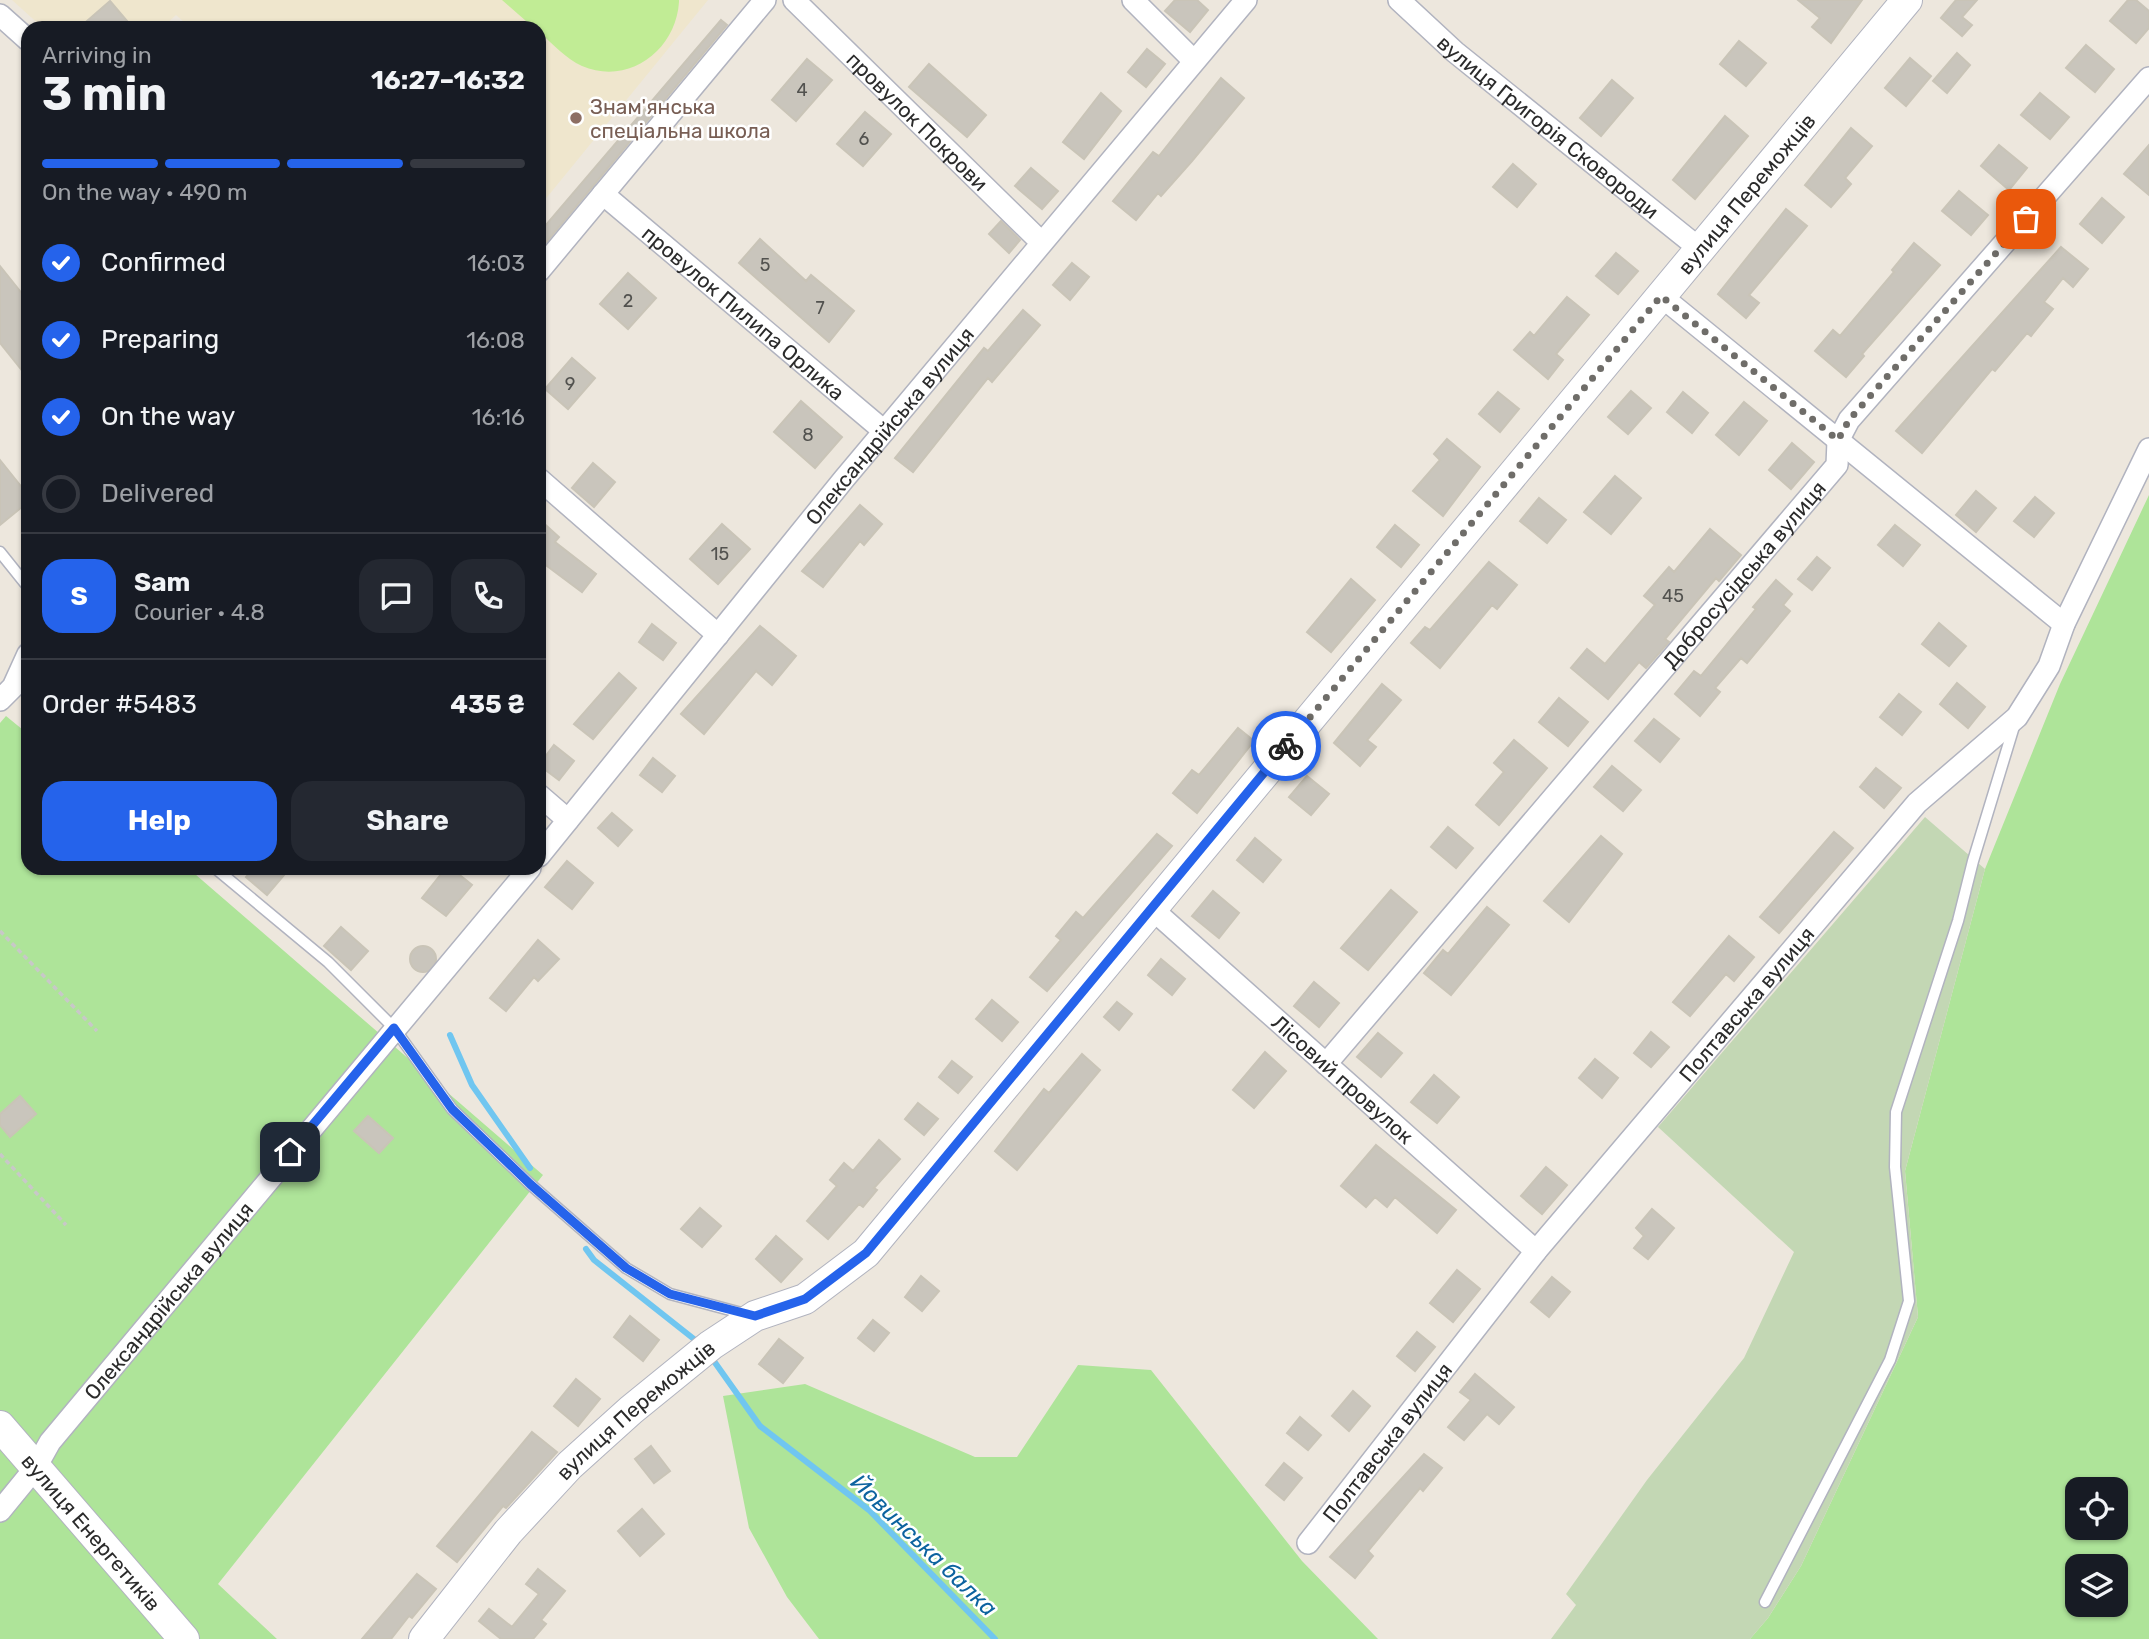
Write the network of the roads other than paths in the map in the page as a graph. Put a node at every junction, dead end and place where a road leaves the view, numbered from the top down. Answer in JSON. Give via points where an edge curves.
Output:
{"nodes":[{"id":1,"x":765,"y":0,"type":"edge"},
{"id":2,"x":794,"y":0,"type":"edge"},
{"id":3,"x":1133,"y":0,"type":"edge"},
{"id":4,"x":1246,"y":0,"type":"edge"},
{"id":5,"x":1399,"y":0,"type":"edge"},
{"id":6,"x":1907,"y":0,"type":"edge"},
{"id":7,"x":0,"y":15,"type":"edge"},
{"id":8,"x":21,"y":34,"type":"edge"},
{"id":9,"x":1194,"y":61,"type":"junction"},
{"id":10,"x":2149,"y":78,"type":"edge"},
{"id":11,"x":603,"y":194,"type":"junction"},
{"id":12,"x":1041,"y":242,"type":"junction"},
{"id":13,"x":1700,"y":249,"type":"junction"},
{"id":14,"x":546,"y":263,"type":"edge"},
{"id":15,"x":1661,"y":296,"type":"junction"},
{"id":16,"x":884,"y":431,"type":"junction"},
{"id":17,"x":1838,"y":440,"type":"junction"},
{"id":18,"x":2149,"y":449,"type":"edge"},
{"id":19,"x":546,"y":485,"type":"edge"},
{"id":20,"x":0,"y":552,"type":"edge"},
{"id":21,"x":21,"y":578,"type":"edge"},
{"id":22,"x":2064,"y":624,"type":"junction"},
{"id":23,"x":719,"y":635,"type":"junction"},
{"id":24,"x":21,"y":674,"type":"edge"},
{"id":25,"x":14,"y":695,"type":"edge"},
{"id":26,"x":2017,"y":717,"type":"junction"},
{"id":27,"x":546,"y":801,"type":"edge"},
{"id":28,"x":568,"y":820,"type":"junction"},
{"id":29,"x":546,"y":847,"type":"edge"},
{"id":30,"x":223,"y":875,"type":"edge"},
{"id":31,"x":524,"y":875,"type":"edge"},
{"id":32,"x":1151,"y":908,"type":"junction"},
{"id":33,"x":394,"y":1028,"type":"junction"},
{"id":34,"x":1326,"y":1064,"type":"junction"},
{"id":35,"x":1536,"y":1251,"type":"junction"},
{"id":36,"x":755,"y":1316,"type":"junction"},
{"id":37,"x":0,"y":1426,"type":"edge"},
{"id":38,"x":36,"y":1467,"type":"junction"},
{"id":39,"x":0,"y":1511,"type":"edge"},
{"id":40,"x":1308,"y":1543,"type":"dead end"},
{"id":41,"x":1765,"y":1602,"type":"dead end"},
{"id":42,"x":184,"y":1639,"type":"edge"},
{"id":43,"x":424,"y":1639,"type":"edge"}],
"edges":[{"from":1,"to":11,"type":"street"},
{"from":2,"to":12,"type":"street","name":"провулок Покрови"},
{"from":3,"to":9,"type":"street"},
{"from":4,"to":9,"type":"street","name":"Олександрійська вулиця"},
{"from":5,"to":13,"type":"street","name":"вулиця Григорія Сковороди","via":[[1455,52]]},
{"from":6,"to":13,"type":"street","name":"вулиця Переможців"},
{"from":7,"to":8,"type":"street"},
{"from":9,"to":12,"type":"street","name":"Олександрійська вулиця"},
{"from":10,"to":17,"type":"street","name":"Добросусідська вулиця","via":[[1849,420]]},
{"from":11,"to":14,"type":"street"},
{"from":11,"to":16,"type":"street","name":"провулок Пилипа Орлика"},
{"from":12,"to":16,"type":"street","name":"Олександрійська вулиця"},
{"from":13,"to":15,"type":"street","name":"вулиця Переможців"},
{"from":15,"to":17,"type":"street"},
{"from":15,"to":32,"type":"street","name":"вулиця Переможців"},
{"from":16,"to":23,"type":"street","name":"Олександрійська вулиця"},
{"from":17,"to":22,"type":"street"},
{"from":17,"to":34,"type":"street","name":"Добросусідська вулиця","via":[[1837,464]]},
{"from":18,"to":22,"type":"street","name":"Полтавська вулиця"},
{"from":19,"to":23,"type":"street"},
{"from":20,"to":21,"type":"lane"},
{"from":22,"to":26,"type":"street","name":"Полтавська вулиця","via":[[2049,666]]},
{"from":23,"to":28,"type":"street","name":"Олександрійська вулиця"},
{"from":24,"to":25,"type":"street"},
{"from":26,"to":35,"type":"street","name":"Полтавська вулиця","via":[[1917,803]]},
{"from":26,"to":41,"type":"lane","via":[[1958,922],[1896,1112],[1895,1167],[1909,1301],[1890,1360]]},
{"from":27,"to":28,"type":"street"},
{"from":28,"to":29,"type":"street","name":"Олександрійська вулиця"},
{"from":30,"to":33,"type":"lane","via":[[328,962]]},
{"from":31,"to":33,"type":"street","name":"Олександрійська вулиця"},
{"from":32,"to":34,"type":"street","name":"Лісовий провулок"},
{"from":32,"to":36,"type":"street","name":"вулиця Переможців","via":[[866,1253],[805,1299]]},
{"from":33,"to":36,"type":"lane","via":[[452,1109],[626,1268],[670,1294]]},
{"from":33,"to":38,"type":"street","name":"Олександрійська вулиця","via":[[50,1442]]},
{"from":34,"to":35,"type":"street","name":"Лісовий провулок"},
{"from":35,"to":40,"type":"street","name":"Полтавська вулиця"},
{"from":36,"to":43,"type":"street","name":"вулиця Переможців","via":[[671,1376],[570,1465],[508,1532]]},
{"from":37,"to":38,"type":"street","name":"вулиця Енергетиків"},
{"from":38,"to":39,"type":"street","name":"Олександрійська вулиця"},
{"from":38,"to":42,"type":"street","name":"вулиця Енергетиків"}]}
